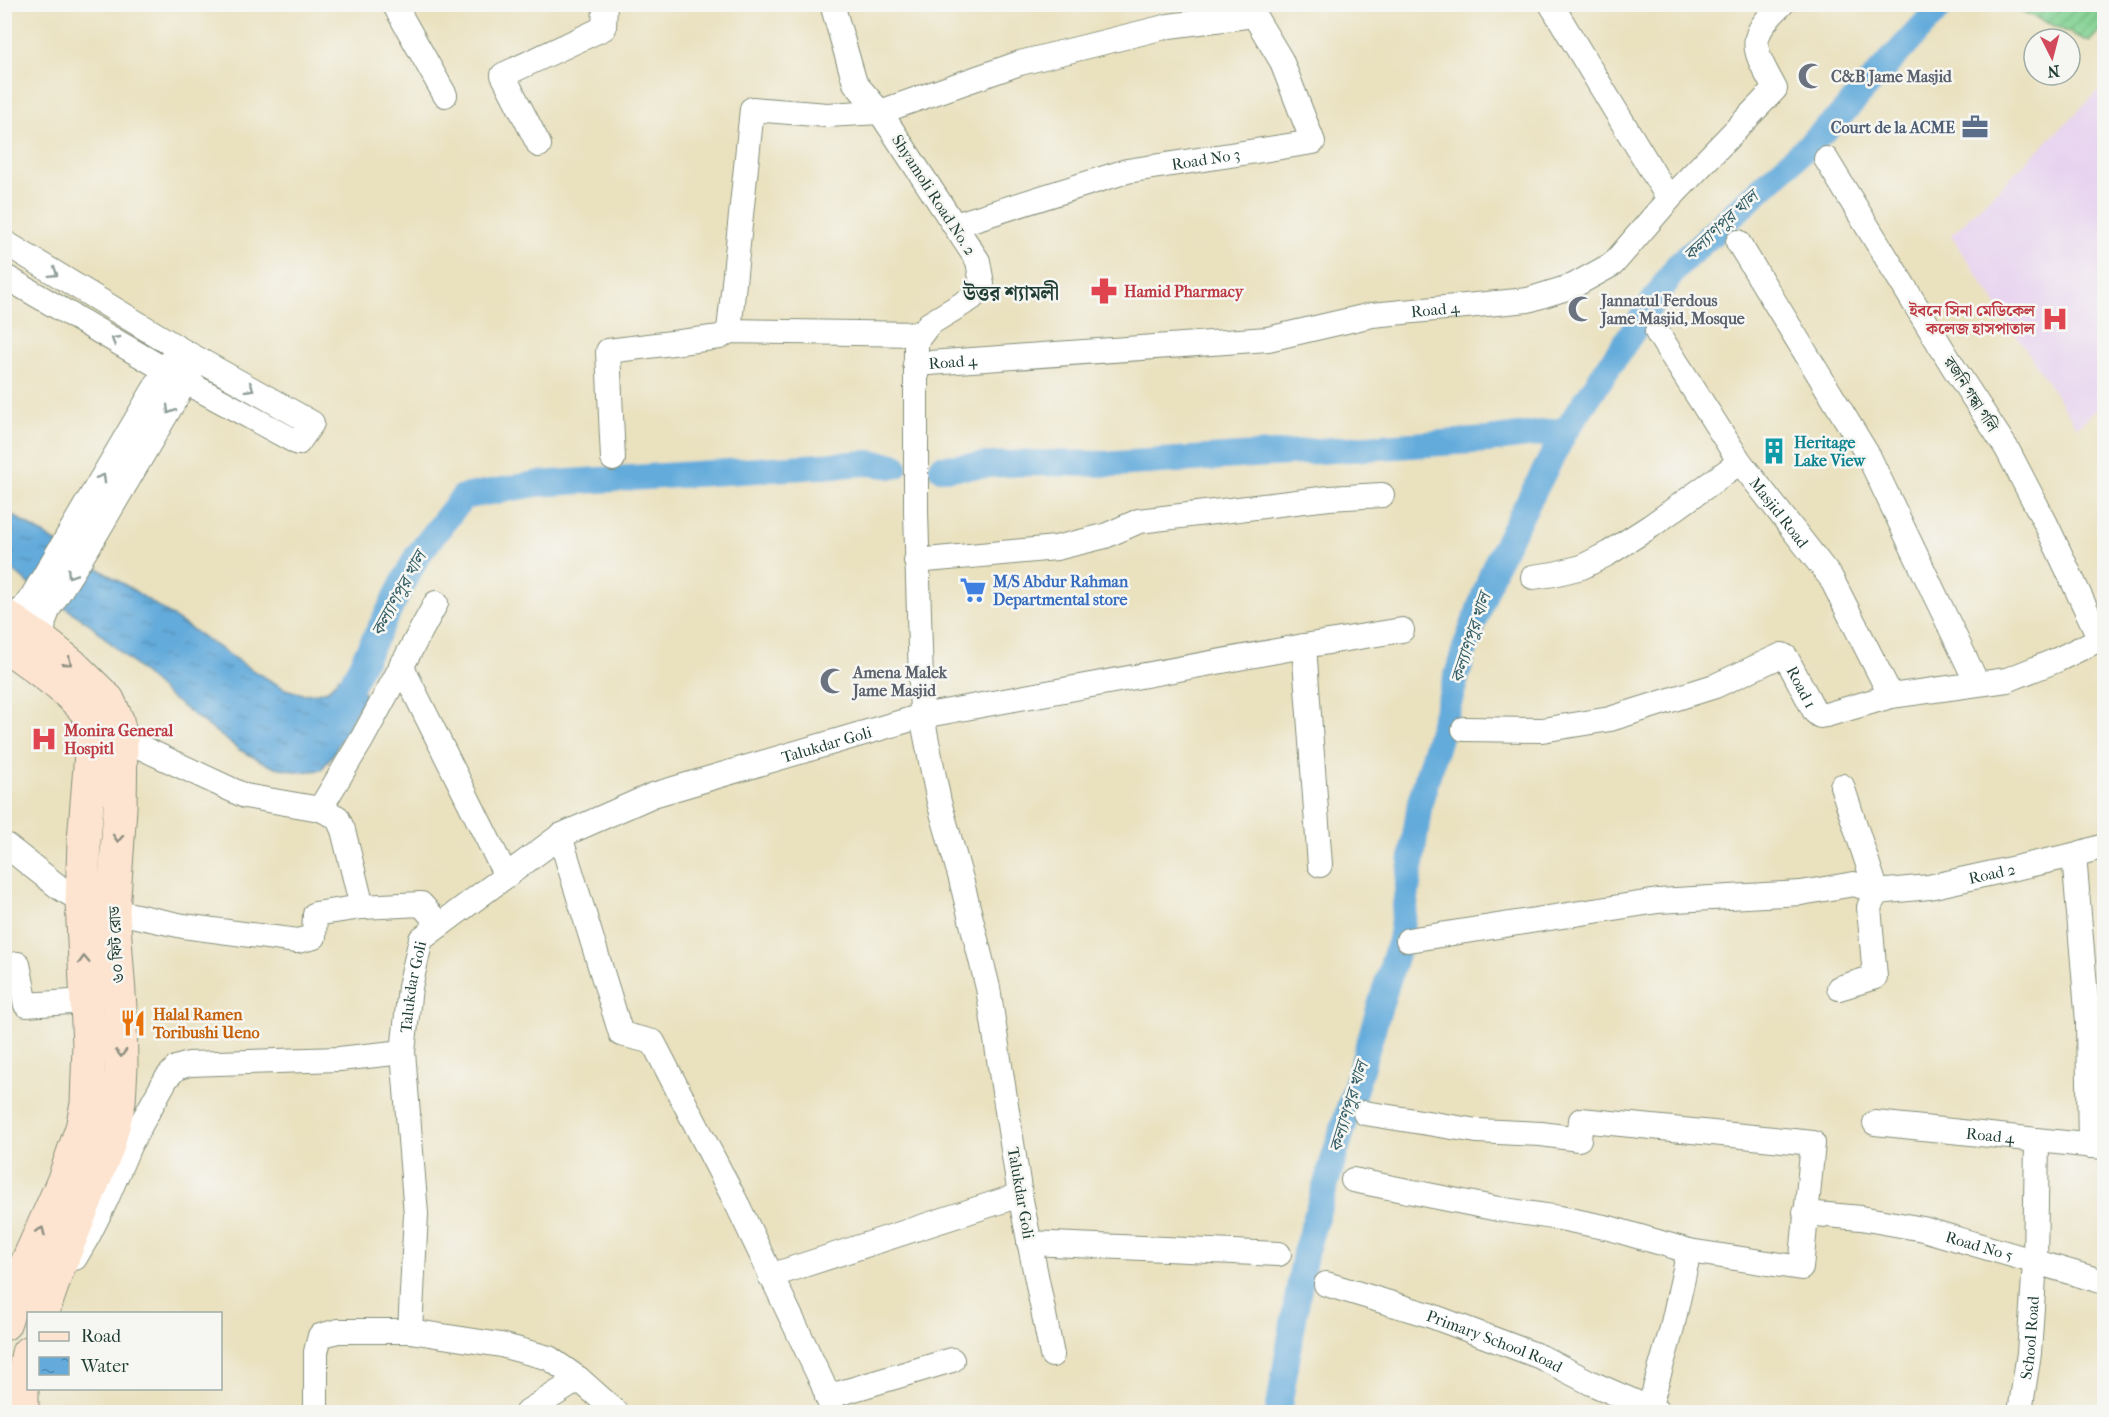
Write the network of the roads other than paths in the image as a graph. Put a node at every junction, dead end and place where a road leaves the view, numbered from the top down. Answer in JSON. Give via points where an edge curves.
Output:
{"nodes":[{"id":1,"x":394,"y":4,"type":"edge"},
{"id":2,"x":605,"y":4,"type":"edge"},
{"id":3,"x":832,"y":4,"type":"edge"},
{"id":4,"x":1551,"y":4,"type":"edge"},
{"id":5,"x":1782,"y":4,"type":"edge"},
{"id":6,"x":1253,"y":10,"type":"edge"},
{"id":7,"x":445,"y":95,"type":"dead end"},
{"id":8,"x":880,"y":112,"type":"junction"},
{"id":9,"x":539,"y":145,"type":"dead end"},
{"id":10,"x":1826,"y":159,"type":"dead end"},
{"id":11,"x":1669,"y":199,"type":"junction"},
{"id":12,"x":955,"y":225,"type":"junction"},
{"id":13,"x":4,"y":242,"type":"edge"},
{"id":14,"x":1738,"y":242,"type":"dead end"},
{"id":15,"x":4,"y":276,"type":"edge"},
{"id":16,"x":729,"y":331,"type":"junction"},
{"id":17,"x":1657,"y":332,"type":"dead end"},
{"id":18,"x":921,"y":334,"type":"junction"},
{"id":19,"x":178,"y":348,"type":"junction"},
{"id":20,"x":199,"y":359,"type":"junction"},
{"id":21,"x":915,"y":364,"type":"junction"},
{"id":22,"x":165,"y":370,"type":"junction"},
{"id":23,"x":186,"y":382,"type":"junction"},
{"id":24,"x":613,"y":459,"type":"dead end"},
{"id":25,"x":1740,"y":462,"type":"junction"},
{"id":26,"x":1382,"y":495,"type":"dead end"},
{"id":27,"x":83,"y":534,"type":"junction"},
{"id":28,"x":916,"y":561,"type":"junction"},
{"id":29,"x":1533,"y":577,"type":"dead end"},
{"id":30,"x":41,"y":601,"type":"junction"},
{"id":31,"x":435,"y":603,"type":"dead end"},
{"id":32,"x":6,"y":626,"type":"edge"},
{"id":33,"x":1402,"y":630,"type":"dead end"},
{"id":34,"x":2102,"y":638,"type":"edge"},
{"id":35,"x":42,"y":641,"type":"junction"},
{"id":36,"x":1304,"y":646,"type":"junction"},
{"id":37,"x":401,"y":665,"type":"junction"},
{"id":38,"x":1977,"y":682,"type":"junction"},
{"id":39,"x":1891,"y":696,"type":"junction"},
{"id":40,"x":98,"y":706,"type":"junction"},
{"id":41,"x":922,"y":716,"type":"junction"},
{"id":42,"x":1464,"y":729,"type":"dead end"},
{"id":43,"x":111,"y":752,"type":"junction"},
{"id":44,"x":1842,"y":786,"type":"dead end"},
{"id":45,"x":320,"y":809,"type":"junction"},
{"id":46,"x":560,"y":836,"type":"junction"},
{"id":47,"x":4,"y":844,"type":"edge"},
{"id":48,"x":2104,"y":846,"type":"edge"},
{"id":49,"x":2074,"y":855,"type":"junction"},
{"id":50,"x":1320,"y":864,"type":"dead end"},
{"id":51,"x":506,"y":876,"type":"junction"},
{"id":52,"x":1877,"y":892,"type":"junction"},
{"id":53,"x":82,"y":901,"type":"junction"},
{"id":54,"x":362,"y":907,"type":"junction"},
{"id":55,"x":113,"y":911,"type":"junction"},
{"id":56,"x":440,"y":925,"type":"junction"},
{"id":57,"x":1408,"y":940,"type":"dead end"},
{"id":58,"x":4,"y":966,"type":"edge"},
{"id":59,"x":1839,"y":988,"type":"dead end"},
{"id":60,"x":86,"y":1001,"type":"junction"},
{"id":61,"x":2096,"y":1020,"type":"edge"},
{"id":62,"x":403,"y":1052,"type":"junction"},
{"id":63,"x":1365,"y":1113,"type":"dead end"},
{"id":64,"x":1875,"y":1123,"type":"dead end"},
{"id":65,"x":2037,"y":1141,"type":"junction"},
{"id":66,"x":2097,"y":1146,"type":"edge"},
{"id":67,"x":1353,"y":1180,"type":"dead end"},
{"id":68,"x":1020,"y":1195,"type":"junction"},
{"id":69,"x":1805,"y":1213,"type":"junction"},
{"id":70,"x":1029,"y":1243,"type":"junction"},
{"id":71,"x":1689,"y":1251,"type":"junction"},
{"id":72,"x":1279,"y":1254,"type":"dead end"},
{"id":73,"x":2035,"y":1262,"type":"junction"},
{"id":74,"x":29,"y":1267,"type":"edge"},
{"id":75,"x":770,"y":1276,"type":"junction"},
{"id":76,"x":2104,"y":1282,"type":"edge"},
{"id":77,"x":1326,"y":1284,"type":"dead end"},
{"id":78,"x":41,"y":1312,"type":"edge"},
{"id":79,"x":4,"y":1324,"type":"edge"},
{"id":80,"x":410,"y":1331,"type":"junction"},
{"id":81,"x":1052,"y":1355,"type":"dead end"},
{"id":82,"x":27,"y":1358,"type":"edge"},
{"id":83,"x":952,"y":1360,"type":"dead end"},
{"id":84,"x":579,"y":1379,"type":"junction"},
{"id":85,"x":830,"y":1405,"type":"edge"},
{"id":86,"x":1653,"y":1411,"type":"edge"},
{"id":87,"x":22,"y":1413,"type":"edge"},
{"id":88,"x":316,"y":1413,"type":"edge"},
{"id":89,"x":527,"y":1413,"type":"edge"},
{"id":90,"x":616,"y":1413,"type":"edge"},
{"id":91,"x":2020,"y":1413,"type":"edge"}],
"edges":[{"from":1,"to":7,"type":"street"},
{"from":2,"to":9,"type":"street","via":[[604,28],[502,75]]},
{"from":3,"to":8,"type":"street","name":"Shyamoli Road No. 2","via":[[855,83]]},
{"from":4,"to":11,"type":"street"},
{"from":5,"to":11,"type":"street","name":"Road 4","via":[[1756,37],[1755,47],[1775,89]]},
{"from":6,"to":8,"type":"street","via":[[1169,26],[1020,63]]},
{"from":6,"to":12,"type":"street","name":"Road No 3","via":[[1281,60],[1313,142],[1127,171]]},
{"from":8,"to":12,"type":"street","name":"Shyamoli Road No. 2"},
{"from":8,"to":16,"type":"street","via":[[827,115],[752,109]]},
{"from":10,"to":34,"type":"street","name":"রজনি গন্ধা গলি","via":[[2007,449]]},
{"from":11,"to":21,"type":"street","name":"Road 4","via":[[1613,264],[1573,286],[1528,300],[1372,315],[1268,339]]},
{"from":12,"to":18,"type":"street","name":"Shyamoli Road No. 2","via":[[978,261],[982,284],[972,298],[929,324]]},
{"from":13,"to":19,"type":"street","one_way":true},
{"from":14,"to":38,"type":"street","via":[[1869,457]]},
{"from":22,"to":15,"type":"street","one_way":true},
{"from":16,"to":18,"type":"street"},
{"from":16,"to":24,"type":"street","via":[[720,337],[608,351]]},
{"from":17,"to":25,"type":"street","name":"Masjid Road"},
{"from":18,"to":21,"type":"street","via":[[916,341]]},
{"from":19,"to":20,"type":"street"},
{"from":19,"to":22,"type":"street"},
{"from":20,"to":23,"type":"street"},
{"from":20,"to":23,"type":"street","one_way":true,"via":[[312,423],[298,443]]},
{"from":21,"to":28,"type":"street","name":"Talukdar Goli"},
{"from":22,"to":23,"type":"street"},
{"from":27,"to":22,"type":"street","one_way":true},
{"from":23,"to":27,"type":"street","one_way":true},
{"from":25,"to":29,"type":"street","via":[[1609,553],[1582,567]]},
{"from":25,"to":39,"type":"street","name":"Masjid Road","via":[[1831,578]]},
{"from":26,"to":28,"type":"street","via":[[1139,521],[1105,536],[1056,548]]},
{"from":27,"to":30,"type":"street"},
{"from":28,"to":41,"type":"street","name":"Talukdar Goli"},
{"from":30,"to":32,"type":"street","via":[[25,607]]},
{"from":30,"to":35,"type":"street"},
{"from":31,"to":37,"type":"street"},
{"from":32,"to":35,"type":"street"},
{"from":32,"to":40,"type":"street","via":[[58,686]]},
{"from":33,"to":36,"type":"street"},
{"from":34,"to":38,"type":"street","name":"Road 1","via":[[2007,680]]},
{"from":35,"to":40,"type":"street","one_way":true,"via":[[72,665]]},
{"from":36,"to":41,"type":"street"},
{"from":36,"to":50,"type":"street"},
{"from":37,"to":45,"type":"street"},
{"from":37,"to":51,"type":"street"},
{"from":38,"to":39,"type":"street","name":"Road 1"},
{"from":39,"to":42,"type":"street","name":"Road 1","via":[[1820,716],[1782,655],[1715,686],[1610,719],[1542,730]]},
{"from":40,"to":43,"type":"street","name":"৬০ ফিট রোড","via":[[92,726]]},
{"from":41,"to":46,"type":"street","name":"Talukdar Goli","via":[[653,795]]},
{"from":41,"to":68,"type":"street","name":"Talukdar Goli","via":[[939,802],[988,988]]},
{"from":43,"to":45,"type":"street","via":[[245,796]]},
{"from":43,"to":53,"type":"street","name":"৬০ ফিট রোড","via":[[84,841]]},
{"from":43,"to":55,"type":"street","name":"৬০ ফিট রোড","one_way":true,"via":[[120,808]]},
{"from":44,"to":52,"type":"street"},
{"from":45,"to":54,"type":"street","via":[[337,817],[343,830]]},
{"from":46,"to":51,"type":"street","name":"Talukdar Goli"},
{"from":46,"to":75,"type":"street","via":[[621,1034],[652,1042]]},
{"from":47,"to":53,"type":"street"},
{"from":48,"to":49,"type":"street","name":"Road 2"},
{"from":49,"to":52,"type":"street","name":"Road 2","via":[[1929,887]]},
{"from":49,"to":61,"type":"street"},
{"from":51,"to":56,"type":"street","name":"Talukdar Goli"},
{"from":52,"to":57,"type":"street","name":"Road 2","via":[[1854,884],[1801,893],[1658,901]]},
{"from":52,"to":59,"type":"street","via":[[1869,907],[1875,977]]},
{"from":60,"to":53,"type":"street","name":"৬০ ফিট রোড","one_way":true},
{"from":54,"to":55,"type":"street","via":[[315,914],[314,937],[297,941],[183,926]]},
{"from":54,"to":56,"type":"street","via":[[421,904]]},
{"from":55,"to":74,"type":"street","name":"৬০ ফিট রোড","one_way":true,"via":[[120,1008],[119,1102],[108,1145]]},
{"from":56,"to":62,"type":"street","name":"Talukdar Goli","via":[[421,939],[410,987]]},
{"from":58,"to":60,"type":"street","via":[[18,964],[26,1005]]},
{"from":74,"to":60,"type":"street","name":"৬০ ফিট রোড","one_way":true,"via":[[84,1120],[89,1080]]},
{"from":61,"to":66,"type":"street"},
{"from":62,"to":74,"type":"street","name":"Talukdar Goli","via":[[339,1059],[189,1064],[176,1068],[129,1146],[75,1257]]},
{"from":62,"to":80,"type":"street","via":[[416,1214]]},
{"from":63,"to":69,"type":"street","via":[[1478,1131],[1579,1139],[1581,1120],[1814,1143]]},
{"from":64,"to":65,"type":"street","name":"Road 4"},
{"from":65,"to":66,"type":"street","name":"Road 4"},
{"from":65,"to":73,"type":"street","name":"Road No 5"},
{"from":67,"to":71,"type":"street","via":[[1609,1228]]},
{"from":68,"to":70,"type":"street","name":"Talukdar Goli"},
{"from":68,"to":75,"type":"street"},
{"from":69,"to":71,"type":"street","via":[[1801,1268]]},
{"from":69,"to":73,"type":"street","name":"Road No 5","via":[[1923,1228]]},
{"from":70,"to":72,"type":"street"},
{"from":70,"to":81,"type":"street","name":"Talukdar Goli"},
{"from":71,"to":86,"type":"street"},
{"from":73,"to":76,"type":"street"},
{"from":73,"to":91,"type":"street","name":"School Road","via":[[2029,1353]]},
{"from":74,"to":78,"type":"street","name":"৬০ ফিট রোড"},
{"from":74,"to":79,"type":"street","name":"৬০ ফিট রোড"},
{"from":75,"to":85,"type":"street"},
{"from":77,"to":86,"type":"street","name":"Primary School Road","via":[[1429,1315],[1541,1357]]},
{"from":80,"to":84,"type":"street","via":[[501,1345],[549,1358]]},
{"from":80,"to":88,"type":"street","via":[[338,1331],[321,1336],[316,1352]]},
{"from":82,"to":87,"type":"street"},
{"from":83,"to":85,"type":"street"},
{"from":84,"to":89,"type":"street"},
{"from":84,"to":90,"type":"street"}]}
